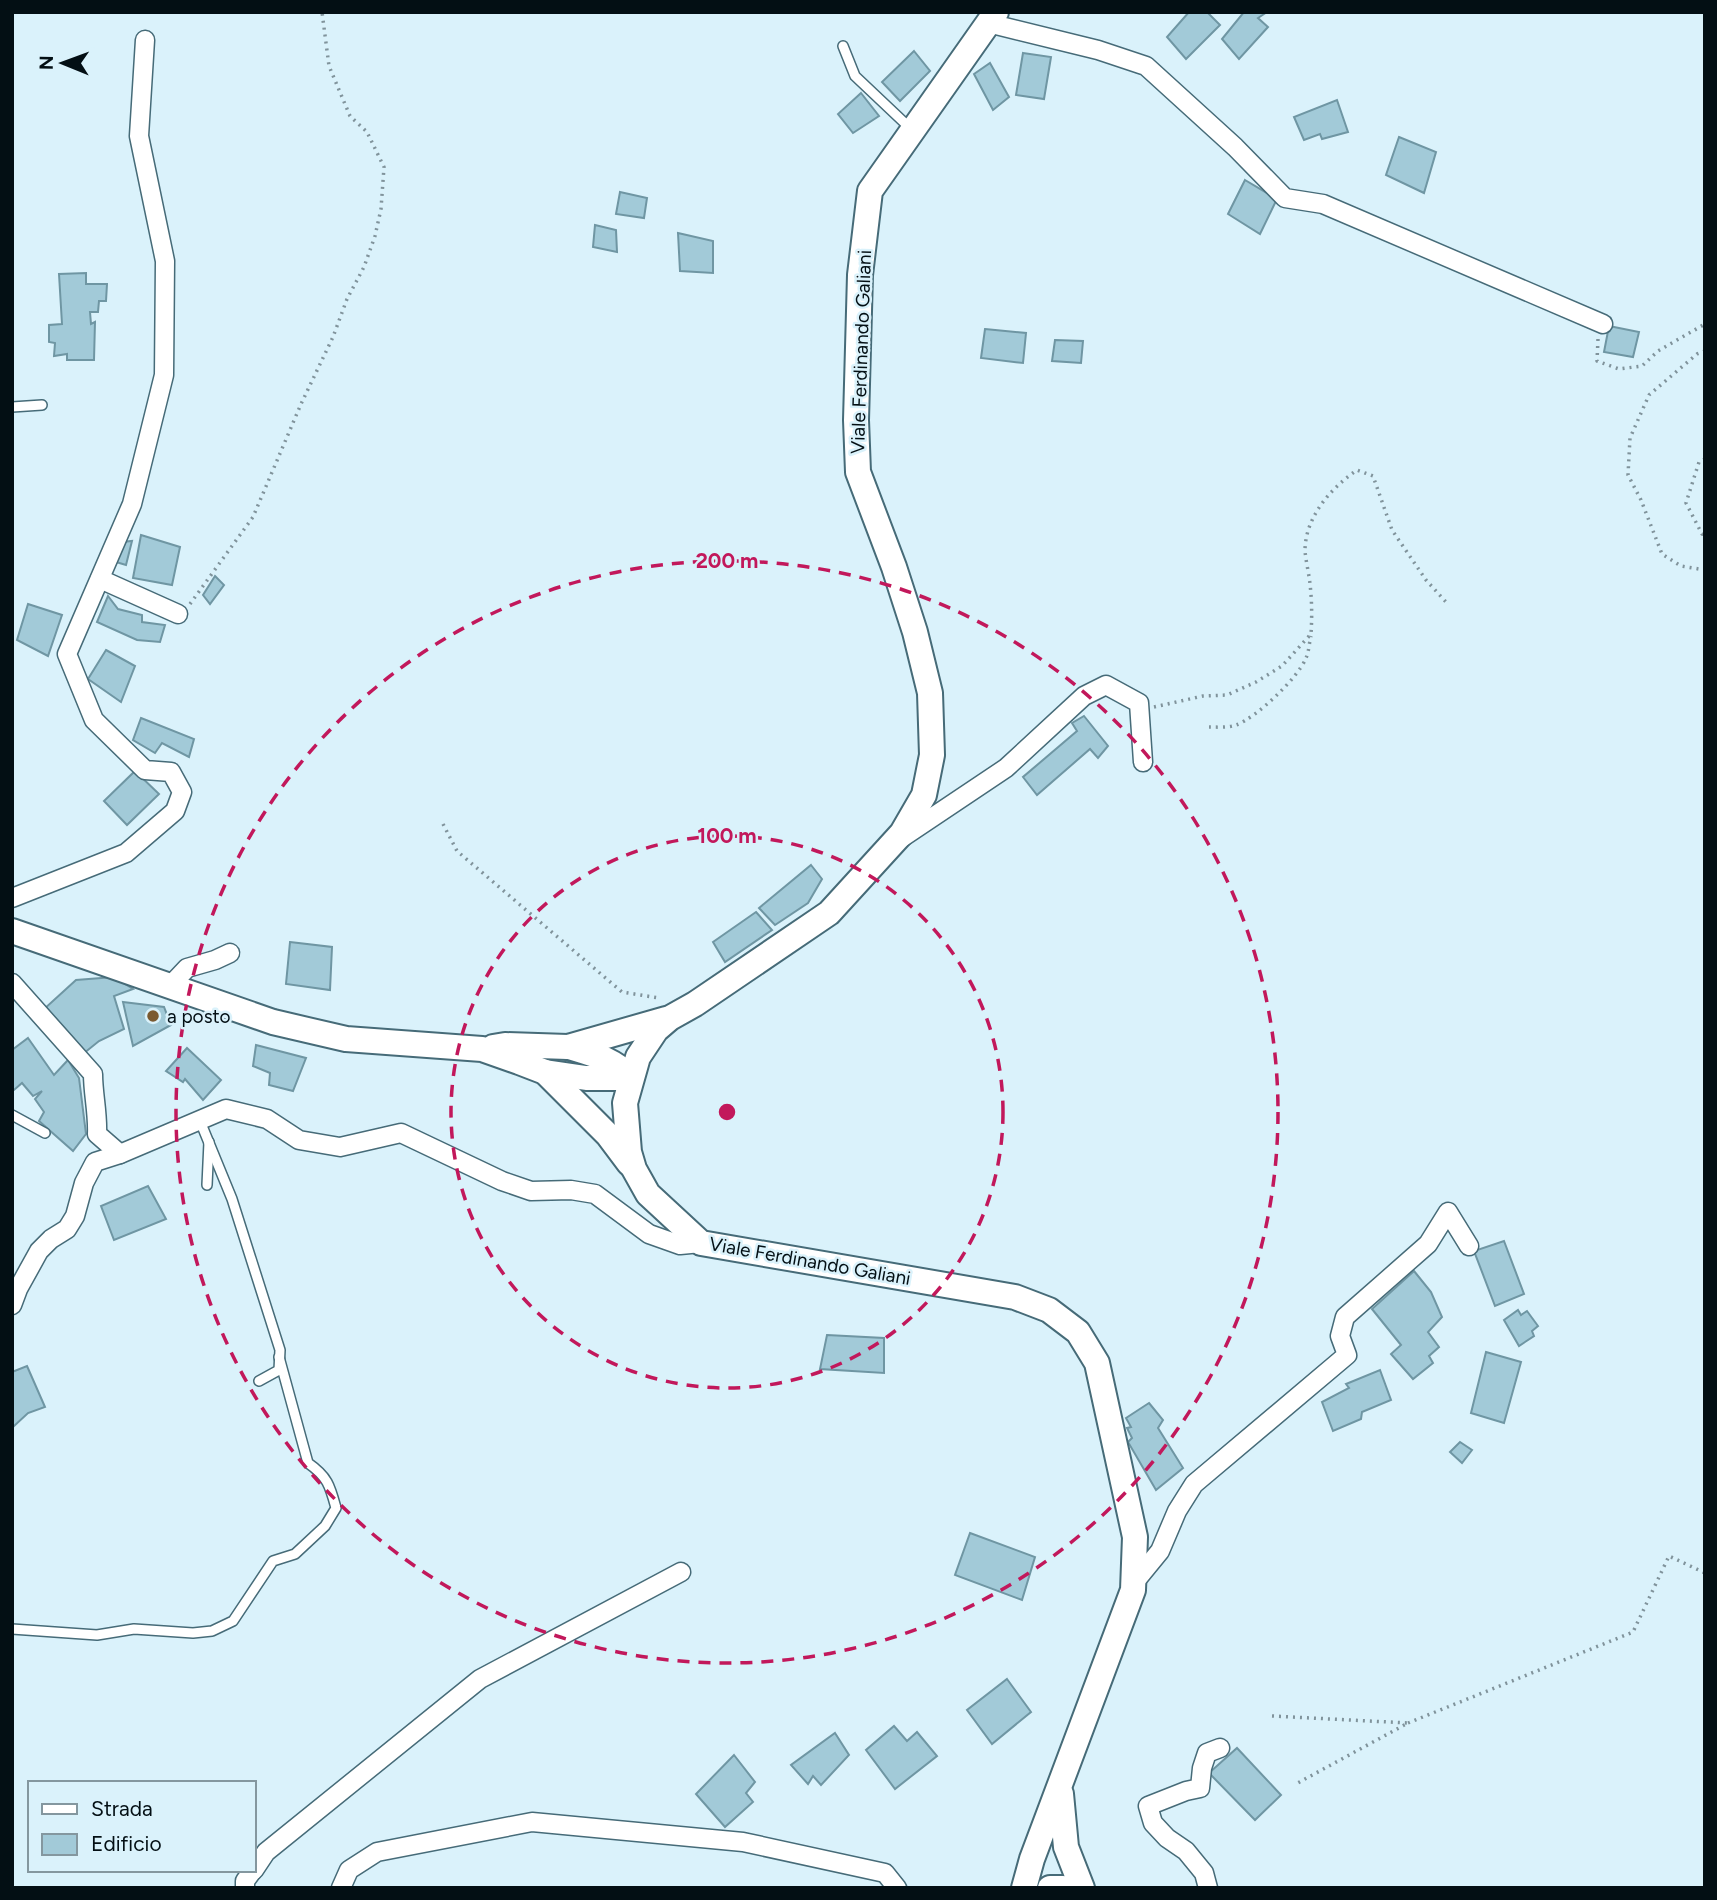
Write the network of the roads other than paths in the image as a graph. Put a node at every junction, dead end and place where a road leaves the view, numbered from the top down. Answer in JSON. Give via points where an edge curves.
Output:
{"nodes":[{"id":1,"x":992,"y":18,"type":"edge"},
{"id":2,"x":145,"y":40,"type":"dead end"},
{"id":3,"x":843,"y":46,"type":"dead end"},
{"id":4,"x":911,"y":130,"type":"junction"},
{"id":5,"x":1603,"y":324,"type":"road end"},
{"id":6,"x":42,"y":405,"type":"dead end"},
{"id":7,"x":12,"y":407,"type":"edge"},
{"id":8,"x":100,"y":579,"type":"junction"},
{"id":9,"x":178,"y":614,"type":"road end"},
{"id":10,"x":1143,"y":762,"type":"dead end"},
{"id":11,"x":891,"y":845,"type":"junction"},
{"id":12,"x":12,"y":898,"type":"edge"},
{"id":13,"x":12,"y":931,"type":"edge"},
{"id":14,"x":230,"y":953,"type":"dead end"},
{"id":15,"x":12,"y":983,"type":"edge"},
{"id":16,"x":170,"y":986,"type":"junction"},
{"id":17,"x":670,"y":1018,"type":"junction"},
{"id":18,"x":568,"y":1047,"type":"junction"},
{"id":19,"x":482,"y":1049,"type":"junction"},
{"id":20,"x":544,"y":1072,"type":"junction"},
{"id":21,"x":631,"y":1078,"type":"junction"},
{"id":22,"x":12,"y":1115,"type":"edge"},
{"id":23,"x":200,"y":1121,"type":"junction"},
{"id":24,"x":45,"y":1133,"type":"dead end"},
{"id":25,"x":209,"y":1141,"type":"junction"},
{"id":26,"x":120,"y":1154,"type":"junction"},
{"id":27,"x":634,"y":1170,"type":"junction"},
{"id":28,"x":207,"y":1185,"type":"dead end"},
{"id":29,"x":701,"y":1242,"type":"junction"},
{"id":30,"x":1469,"y":1246,"type":"dead end"},
{"id":31,"x":12,"y":1305,"type":"edge"},
{"id":32,"x":279,"y":1357,"type":"junction"},
{"id":33,"x":259,"y":1381,"type":"dead end"},
{"id":34,"x":681,"y":1572,"type":"dead end"},
{"id":35,"x":1133,"y":1584,"type":"junction"},
{"id":36,"x":12,"y":1629,"type":"edge"},
{"id":37,"x":1220,"y":1748,"type":"dead end"},
{"id":38,"x":1060,"y":1787,"type":"junction"},
{"id":39,"x":256,"y":1867,"type":"edge"},
{"id":40,"x":253,"y":1872,"type":"edge"},
{"id":41,"x":245,"y":1888,"type":"edge"},
{"id":42,"x":341,"y":1888,"type":"edge"},
{"id":43,"x":897,"y":1888,"type":"edge"},
{"id":44,"x":1024,"y":1888,"type":"edge"},
{"id":45,"x":1050,"y":1888,"type":"edge"},
{"id":46,"x":1063,"y":1888,"type":"edge"},
{"id":47,"x":1082,"y":1888,"type":"edge"},
{"id":48,"x":1208,"y":1888,"type":"edge"}],
"edges":[{"from":1,"to":4,"type":"main road","name":"Viale Ferdinando Galiani"},
{"from":1,"to":5,"type":"street","via":[[1146,66],[1285,198],[1323,204]]},
{"from":2,"to":8,"type":"street","via":[[139,136],[165,261],[164,375],[132,504]]},
{"from":3,"to":4,"type":"lane","via":[[855,76]]},
{"from":4,"to":11,"type":"main road","name":"Viale Ferdinando Galiani","via":[[870,191],[860,275],[858,472],[898,580],[930,693],[932,755],[924,795]]},
{"from":6,"to":7,"type":"lane"},
{"from":8,"to":9,"type":"street"},
{"from":8,"to":12,"type":"street","via":[[67,654],[94,720],[145,770],[171,772],[181,792],[175,811],[126,853]]},
{"from":10,"to":11,"type":"street","via":[[1139,703],[1107,685],[1084,696],[1006,768]]},
{"from":11,"to":17,"type":"main road","name":"Viale Ferdinando Galiani","via":[[829,913]]},
{"from":13,"to":16,"type":"main road"},
{"from":14,"to":16,"type":"street","via":[[187,968]]},
{"from":15,"to":26,"type":"street","via":[[93,1074],[97,1134]]},
{"from":16,"to":19,"type":"main road","via":[[273,1022],[346,1040]]},
{"from":17,"to":18,"type":"main road"},
{"from":17,"to":21,"type":"main road","name":"Viale Ferdinando Galiani","via":[[645,1043]]},
{"from":18,"to":19,"type":"main road"},
{"from":18,"to":21,"type":"main road","via":[[600,1056]]},
{"from":19,"to":20,"type":"main road"},
{"from":20,"to":21,"type":"main road"},
{"from":20,"to":27,"type":"main road","via":[[608,1135]]},
{"from":21,"to":27,"type":"main road","name":"Viale Ferdinando Galiani","via":[[625,1103],[628,1152]]},
{"from":22,"to":24,"type":"lane"},
{"from":23,"to":25,"type":"lane"},
{"from":23,"to":26,"type":"street"},
{"from":23,"to":29,"type":"street","via":[[226,1109],[267,1119],[299,1140],[340,1147],[401,1133],[502,1181],[530,1191],[595,1194],[649,1234],[680,1245]]},
{"from":25,"to":28,"type":"lane"},
{"from":25,"to":32,"type":"lane","via":[[253,1262]]},
{"from":26,"to":31,"type":"street","via":[[95,1162],[75,1216],[67,1229],[39,1251]]},
{"from":27,"to":29,"type":"main road","name":"Viale Ferdinando Galiani","via":[[648,1194]]},
{"from":29,"to":35,"type":"main road","name":"Viale Ferdinando Galiani","via":[[1015,1297],[1049,1310],[1078,1332],[1097,1363],[1135,1537]]},
{"from":30,"to":35,"type":"street","via":[[1448,1212],[1428,1244],[1345,1317],[1340,1336],[1347,1355],[1194,1484],[1160,1551]]},
{"from":32,"to":33,"type":"lane","via":[[279,1370]]},
{"from":32,"to":36,"type":"lane","via":[[308,1463],[330,1483],[335,1508],[325,1526],[295,1554],[273,1561],[233,1621],[212,1631],[192,1633],[134,1629],[97,1635]]},
{"from":34,"to":39,"type":"street","via":[[480,1679],[267,1852]]},
{"from":35,"to":38,"type":"main road","name":"Viale Ferdinando Galiani"},
{"from":37,"to":48,"type":"street","via":[[1208,1753],[1200,1788],[1148,1806],[1153,1823],[1186,1851],[1203,1872]]},
{"from":38,"to":44,"type":"main road","name":"Viale Ferdinando Galiani"},
{"from":38,"to":47,"type":"main road","via":[[1066,1847]]},
{"from":40,"to":41,"type":"street"},
{"from":42,"to":43,"type":"street","via":[[349,1870],[377,1852],[532,1822],[743,1842],[885,1873]]},
{"from":45,"to":46,"type":"main road"}]}
